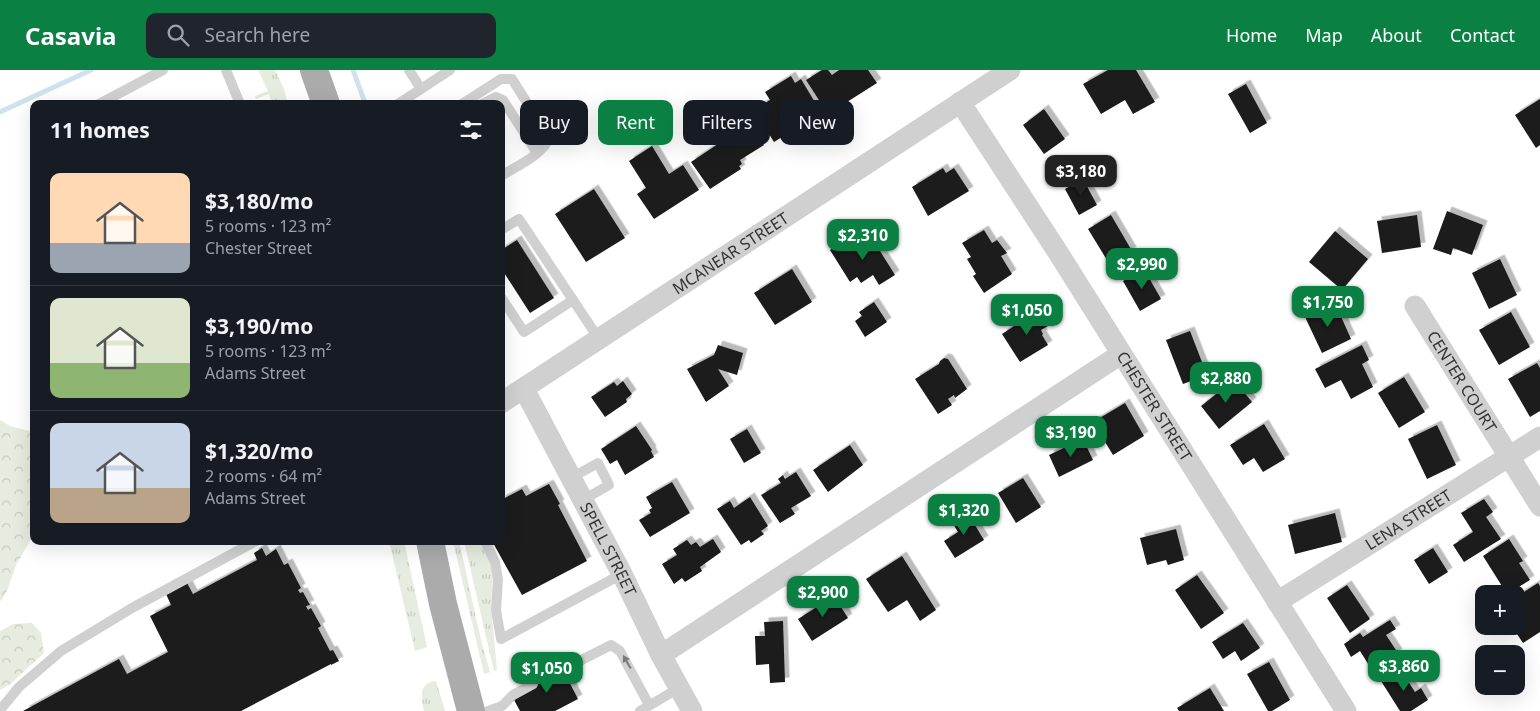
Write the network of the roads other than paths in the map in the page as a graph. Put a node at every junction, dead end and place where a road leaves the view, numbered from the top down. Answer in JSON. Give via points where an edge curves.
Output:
{"nodes":[{"id":1,"x":163,"y":70,"type":"edge"},
{"id":2,"x":226,"y":70,"type":"edge"},
{"id":3,"x":314,"y":70,"type":"edge"},
{"id":4,"x":409,"y":70,"type":"edge"},
{"id":5,"x":450,"y":70,"type":"edge"},
{"id":6,"x":1010,"y":70,"type":"edge"},
{"id":7,"x":421,"y":89,"type":"junction"},
{"id":8,"x":107,"y":100,"type":"edge"},
{"id":9,"x":238,"y":100,"type":"edge"},
{"id":10,"x":325,"y":100,"type":"edge"},
{"id":11,"x":404,"y":100,"type":"edge"},
{"id":12,"x":468,"y":100,"type":"edge"},
{"id":13,"x":490,"y":100,"type":"edge"},
{"id":14,"x":503,"y":100,"type":"edge"},
{"id":15,"x":960,"y":102,"type":"junction"},
{"id":16,"x":505,"y":103,"type":"edge"},
{"id":17,"x":537,"y":153,"type":"junction"},
{"id":18,"x":505,"y":173,"type":"edge"},
{"id":19,"x":505,"y":228,"type":"edge"},
{"id":20,"x":573,"y":300,"type":"junction"},
{"id":21,"x":505,"y":303,"type":"edge"},
{"id":22,"x":1415,"y":306,"type":"dead end"},
{"id":23,"x":599,"y":339,"type":"junction"},
{"id":24,"x":1122,"y":354,"type":"junction"},
{"id":25,"x":524,"y":389,"type":"junction"},
{"id":26,"x":505,"y":401,"type":"edge"},
{"id":27,"x":1540,"y":437,"type":"edge"},
{"id":28,"x":1509,"y":456,"type":"junction"},
{"id":29,"x":571,"y":478,"type":"junction"},
{"id":30,"x":582,"y":500,"type":"junction"},
{"id":31,"x":1540,"y":506,"type":"edge"},
{"id":32,"x":249,"y":545,"type":"edge"},
{"id":33,"x":431,"y":545,"type":"edge"},
{"id":34,"x":487,"y":545,"type":"edge"},
{"id":35,"x":622,"y":574,"type":"junction"},
{"id":36,"x":1277,"y":602,"type":"junction"},
{"id":37,"x":661,"y":655,"type":"junction"},
{"id":38,"x":550,"y":676,"type":"dead end"},
{"id":39,"x":534,"y":684,"type":"dead end"},
{"id":40,"x":679,"y":688,"type":"junction"},
{"id":41,"x":649,"y":705,"type":"junction"},
{"id":42,"x":0,"y":710,"type":"edge"},
{"id":43,"x":471,"y":711,"type":"edge"},
{"id":44,"x":488,"y":711,"type":"edge"},
{"id":45,"x":640,"y":711,"type":"edge"},
{"id":46,"x":692,"y":711,"type":"edge"},
{"id":47,"x":1346,"y":711,"type":"edge"}],
"edges":[{"from":1,"to":8,"type":"lane"},
{"from":2,"to":9,"type":"lane"},
{"from":3,"to":10,"type":"main road"},
{"from":4,"to":7,"type":"lane"},
{"from":5,"to":7,"type":"lane"},
{"from":6,"to":15,"type":"street","name":"MCANEAR STREET"},
{"from":7,"to":11,"type":"lane"},
{"from":12,"to":17,"type":"lane","via":[[501,79],[512,79],[549,138]]},
{"from":13,"to":14,"type":"lane","via":[[496,97]]},
{"from":15,"to":23,"type":"street","name":"MCANEAR STREET"},
{"from":15,"to":24,"type":"street","name":"CHESTER STREET"},
{"from":16,"to":17,"type":"lane"},
{"from":17,"to":18,"type":"lane"},
{"from":19,"to":20,"type":"lane","via":[[520,219]]},
{"from":20,"to":21,"type":"lane","via":[[524,332]]},
{"from":20,"to":23,"type":"lane"},
{"from":22,"to":28,"type":"street","name":"CENTER COURT"},
{"from":23,"to":25,"type":"street","name":"MCANEAR STREET"},
{"from":24,"to":36,"type":"street","name":"CHESTER STREET"},
{"from":24,"to":37,"type":"street"},
{"from":25,"to":26,"type":"street","name":"MCANEAR STREET"},
{"from":25,"to":29,"type":"street","name":"SPELL STREET"},
{"from":27,"to":28,"type":"street","name":"LENA STREET"},
{"from":28,"to":31,"type":"street","name":"CENTER COURT"},
{"from":28,"to":36,"type":"street","name":"LENA STREET"},
{"from":29,"to":30,"type":"street","name":"SPELL STREET"},
{"from":29,"to":30,"type":"lane","via":[[598,463],[602,470],[609,485]]},
{"from":30,"to":35,"type":"street","name":"SPELL STREET"},
{"from":32,"to":42,"type":"lane","via":[[60,651],[19,687]]},
{"from":33,"to":43,"type":"main road"},
{"from":34,"to":35,"type":"lane","via":[[498,579],[496,610],[501,639]]},
{"from":35,"to":37,"type":"street","name":"SPELL STREET"},
{"from":36,"to":47,"type":"street","name":"CHESTER STREET"},
{"from":37,"to":40,"type":"street","name":"SPELL STREET"},
{"from":41,"to":38,"type":"lane","one_way":true,"via":[[620,651],[611,645]]},
{"from":39,"to":44,"type":"lane","via":[[513,694],[502,706]]},
{"from":40,"to":41,"type":"lane"},
{"from":40,"to":46,"type":"street","name":"SPELL STREET"},
{"from":41,"to":45,"type":"lane"}]}
